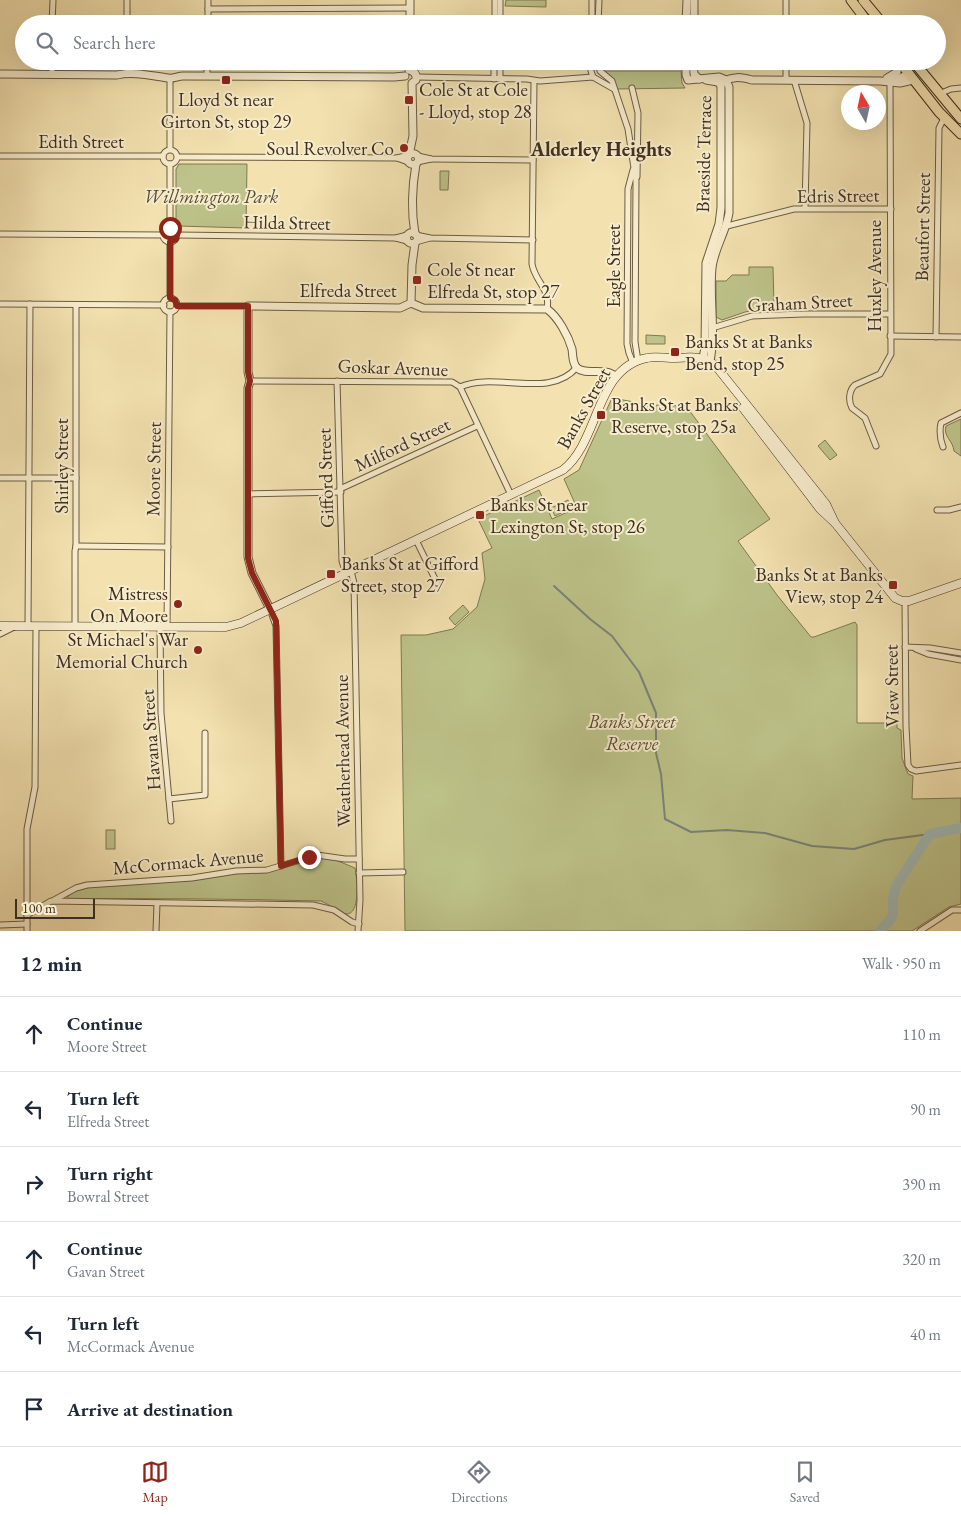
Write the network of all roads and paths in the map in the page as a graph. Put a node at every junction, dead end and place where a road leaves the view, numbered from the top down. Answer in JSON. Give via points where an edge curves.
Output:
{"nodes":[{"id":1,"x":53,"y":0,"type":"edge"},
{"id":2,"x":127,"y":0,"type":"edge"},
{"id":3,"x":208,"y":0,"type":"edge"},
{"id":4,"x":410,"y":0,"type":"edge"},
{"id":5,"x":495,"y":0,"type":"edge"},
{"id":6,"x":500,"y":0,"type":"edge"},
{"id":7,"x":592,"y":0,"type":"edge"},
{"id":8,"x":599,"y":0,"type":"edge"},
{"id":9,"x":687,"y":0,"type":"edge"},
{"id":10,"x":694,"y":0,"type":"edge"},
{"id":11,"x":786,"y":0,"type":"edge"},
{"id":12,"x":851,"y":0,"type":"edge"},
{"id":13,"x":863,"y":0,"type":"edge"},
{"id":14,"x":410,"y":8,"type":"junction"},
{"id":15,"x":208,"y":9,"type":"junction"},
{"id":16,"x":52,"y":15,"type":"edge"},
{"id":17,"x":127,"y":15,"type":"edge"},
{"id":18,"x":208,"y":15,"type":"edge"},
{"id":19,"x":410,"y":15,"type":"edge"},
{"id":20,"x":495,"y":15,"type":"edge"},
{"id":21,"x":500,"y":15,"type":"edge"},
{"id":22,"x":592,"y":15,"type":"edge"},
{"id":23,"x":598,"y":15,"type":"edge"},
{"id":24,"x":686,"y":15,"type":"edge"},
{"id":25,"x":694,"y":15,"type":"edge"},
{"id":26,"x":786,"y":15,"type":"edge"},
{"id":27,"x":862,"y":15,"type":"edge"},
{"id":28,"x":876,"y":15,"type":"edge"},
{"id":29,"x":52,"y":70,"type":"edge"},
{"id":30,"x":207,"y":70,"type":"edge"},
{"id":31,"x":408,"y":70,"type":"edge"},
{"id":32,"x":494,"y":70,"type":"edge"},
{"id":33,"x":500,"y":70,"type":"edge"},
{"id":34,"x":592,"y":70,"type":"edge"},
{"id":35,"x":600,"y":70,"type":"edge"},
{"id":36,"x":686,"y":70,"type":"edge"},
{"id":37,"x":694,"y":70,"type":"edge"},
{"id":38,"x":788,"y":70,"type":"edge"},
{"id":39,"x":897,"y":70,"type":"edge"},
{"id":40,"x":905,"y":70,"type":"edge"},
{"id":41,"x":913,"y":70,"type":"edge"},
{"id":42,"x":919,"y":70,"type":"edge"},
{"id":43,"x":127,"y":72,"type":"joint"},
{"id":44,"x":407,"y":73,"type":"junction"},
{"id":45,"x":0,"y":74,"type":"edge"},
{"id":46,"x":52,"y":74,"type":"junction"},
{"id":47,"x":207,"y":76,"type":"junction"},
{"id":48,"x":593,"y":77,"type":"junction"},
{"id":49,"x":911,"y":77,"type":"junction"},
{"id":50,"x":170,"y":78,"type":"junction"},
{"id":51,"x":494,"y":79,"type":"junction"},
{"id":52,"x":500,"y":79,"type":"junction"},
{"id":53,"x":702,"y":79,"type":"junction"},
{"id":54,"x":415,"y":80,"type":"junction"},
{"id":55,"x":790,"y":80,"type":"junction"},
{"id":56,"x":890,"y":80,"type":"junction"},
{"id":57,"x":534,"y":81,"type":"junction"},
{"id":58,"x":722,"y":82,"type":"junction"},
{"id":59,"x":632,"y":88,"type":"dead end"},
{"id":60,"x":961,"y":88,"type":"edge"},
{"id":61,"x":615,"y":90,"type":"junction"},
{"id":62,"x":939,"y":94,"type":"junction"},
{"id":63,"x":930,"y":101,"type":"junction"},
{"id":64,"x":944,"y":118,"type":"junction"},
{"id":65,"x":961,"y":119,"type":"edge"},
{"id":66,"x":961,"y":134,"type":"edge"},
{"id":67,"x":170,"y":149,"type":"junction"},
{"id":68,"x":0,"y":156,"type":"edge"},
{"id":69,"x":163,"y":156,"type":"junction"},
{"id":70,"x":178,"y":157,"type":"junction"},
{"id":71,"x":413,"y":159,"type":"junction"},
{"id":72,"x":534,"y":160,"type":"junction"},
{"id":73,"x":170,"y":164,"type":"junction"},
{"id":74,"x":633,"y":169,"type":"junction"},
{"id":75,"x":637,"y":186,"type":"junction"},
{"id":76,"x":805,"y":208,"type":"junction"},
{"id":77,"x":891,"y":209,"type":"junction"},
{"id":78,"x":727,"y":226,"type":"junction"},
{"id":79,"x":170,"y":228,"type":"junction"},
{"id":80,"x":0,"y":234,"type":"edge"},
{"id":81,"x":163,"y":235,"type":"junction"},
{"id":82,"x":177,"y":235,"type":"junction"},
{"id":83,"x":412,"y":238,"type":"junction"},
{"id":84,"x":533,"y":240,"type":"junction"},
{"id":85,"x":170,"y":242,"type":"junction"},
{"id":86,"x":170,"y":298,"type":"junction"},
{"id":87,"x":411,"y":303,"type":"junction"},
{"id":88,"x":0,"y":304,"type":"edge"},
{"id":89,"x":30,"y":304,"type":"junction"},
{"id":90,"x":76,"y":305,"type":"junction"},
{"id":91,"x":164,"y":305,"type":"junction"},
{"id":92,"x":177,"y":306,"type":"junction"},
{"id":93,"x":248,"y":306,"type":"junction"},
{"id":94,"x":547,"y":309,"type":"junction"},
{"id":95,"x":170,"y":312,"type":"junction"},
{"id":96,"x":890,"y":314,"type":"junction"},
{"id":97,"x":712,"y":328,"type":"junction"},
{"id":98,"x":890,"y":336,"type":"junction"},
{"id":99,"x":936,"y":337,"type":"junction"},
{"id":100,"x":961,"y":337,"type":"edge"},
{"id":101,"x":708,"y":340,"type":"junction"},
{"id":102,"x":627,"y":342,"type":"junction"},
{"id":103,"x":635,"y":342,"type":"junction"},
{"id":104,"x":706,"y":361,"type":"junction"},
{"id":105,"x":635,"y":362,"type":"junction"},
{"id":106,"x":577,"y":367,"type":"junction"},
{"id":107,"x":616,"y":376,"type":"junction"},
{"id":108,"x":250,"y":381,"type":"junction"},
{"id":109,"x":337,"y":381,"type":"junction"},
{"id":110,"x":460,"y":387,"type":"junction"},
{"id":111,"x":961,"y":413,"type":"edge"},
{"id":112,"x":477,"y":426,"type":"junction"},
{"id":113,"x":876,"y":446,"type":"dead end"},
{"id":114,"x":943,"y":446,"type":"dead end"},
{"id":115,"x":0,"y":478,"type":"edge"},
{"id":116,"x":76,"y":478,"type":"junction"},
{"id":117,"x":29,"y":479,"type":"junction"},
{"id":118,"x":341,"y":491,"type":"junction"},
{"id":119,"x":248,"y":494,"type":"junction"},
{"id":120,"x":511,"y":495,"type":"junction"},
{"id":121,"x":961,"y":507,"type":"edge"},
{"id":122,"x":937,"y":510,"type":"dead end"},
{"id":123,"x":416,"y":540,"type":"junction"},
{"id":124,"x":76,"y":546,"type":"junction"},
{"id":125,"x":168,"y":548,"type":"junction"},
{"id":126,"x":348,"y":572,"type":"junction"},
{"id":127,"x":437,"y":583,"type":"dead end"},
{"id":128,"x":961,"y":583,"type":"edge"},
{"id":129,"x":905,"y":601,"type":"junction"},
{"id":130,"x":270,"y":609,"type":"junction"},
{"id":131,"x":0,"y":626,"type":"edge"},
{"id":132,"x":17,"y":626,"type":"junction"},
{"id":133,"x":32,"y":626,"type":"junction"},
{"id":134,"x":75,"y":626,"type":"junction"},
{"id":135,"x":164,"y":627,"type":"junction"},
{"id":136,"x":0,"y":634,"type":"edge"},
{"id":137,"x":905,"y":647,"type":"junction"},
{"id":138,"x":915,"y":648,"type":"junction"},
{"id":139,"x":961,"y":653,"type":"edge"},
{"id":140,"x":961,"y":660,"type":"edge"},
{"id":141,"x":205,"y":733,"type":"dead end"},
{"id":142,"x":961,"y":765,"type":"edge"},
{"id":143,"x":169,"y":799,"type":"junction"},
{"id":144,"x":171,"y":821,"type":"dead end"},
{"id":145,"x":359,"y":859,"type":"junction"},
{"id":146,"x":281,"y":866,"type":"junction"},
{"id":147,"x":403,"y":872,"type":"dead end"},
{"id":148,"x":359,"y":873,"type":"junction"},
{"id":149,"x":52,"y":901,"type":"junction"},
{"id":150,"x":157,"y":902,"type":"junction"},
{"id":151,"x":961,"y":910,"type":"edge"},
{"id":152,"x":27,"y":915,"type":"junction"},
{"id":153,"x":27,"y":924,"type":"junction"},
{"id":154,"x":359,"y":924,"type":"junction"},
{"id":155,"x":0,"y":925,"type":"edge"},
{"id":156,"x":27,"y":931,"type":"edge"},
{"id":157,"x":156,"y":931,"type":"edge"},
{"id":158,"x":358,"y":931,"type":"edge"},
{"id":159,"x":920,"y":931,"type":"edge"}],
"edges":[{"from":1,"to":16,"type":"street"},
{"from":2,"to":17,"type":"street"},
{"from":3,"to":15,"type":"street"},
{"from":4,"to":14,"type":"street"},
{"from":5,"to":20,"type":"street"},
{"from":6,"to":21,"type":"street"},
{"from":7,"to":22,"type":"street"},
{"from":8,"to":23,"type":"street"},
{"from":9,"to":24,"type":"street"},
{"from":10,"to":25,"type":"street"},
{"from":11,"to":26,"type":"street"},
{"from":12,"to":27,"type":"main road"},
{"from":13,"to":28,"type":"main road"},
{"from":14,"to":15,"type":"street"},
{"from":14,"to":19,"type":"street"},
{"from":15,"to":18,"type":"street"},
{"from":29,"to":46,"type":"street"},
{"from":30,"to":47,"type":"street"},
{"from":31,"to":44,"type":"street"},
{"from":32,"to":51,"type":"street"},
{"from":33,"to":52,"type":"street"},
{"from":34,"to":48,"type":"street"},
{"from":35,"to":61,"type":"street","name":"Eagle Street","via":[[611,80]]},
{"from":36,"to":53,"type":"street","via":[[688,79]]},
{"from":37,"to":53,"type":"street"},
{"from":38,"to":55,"type":"street"},
{"from":39,"to":56,"type":"street"},
{"from":40,"to":49,"type":"main road"},
{"from":41,"to":49,"type":"main road"},
{"from":42,"to":62,"type":"main road"},
{"from":43,"to":46,"type":"street","via":[[117,75]]},
{"from":43,"to":50,"type":"street"},
{"from":44,"to":47,"type":"street","via":[[394,77]]},
{"from":44,"to":54,"type":"street","via":[[408,82]]},
{"from":45,"to":46,"type":"street"},
{"from":47,"to":50,"type":"street"},
{"from":48,"to":57,"type":"street"},
{"from":48,"to":61,"type":"street"},
{"from":49,"to":56,"type":"street","via":[[905,83]]},
{"from":49,"to":63,"type":"main road"},
{"from":50,"to":67,"type":"street"},
{"from":51,"to":52,"type":"street"},
{"from":51,"to":54,"type":"street"},
{"from":52,"to":57,"type":"street"},
{"from":53,"to":58,"type":"street","name":"Braeside Terrace"},
{"from":54,"to":71,"type":"street"},
{"from":55,"to":56,"type":"street"},
{"from":55,"to":58,"type":"street","via":[[737,78]]},
{"from":55,"to":76,"type":"street","via":[[807,123]]},
{"from":56,"to":77,"type":"street","name":"Huxley Avenue"},
{"from":57,"to":72,"type":"street"},
{"from":58,"to":78,"type":"street","name":"Braeside Terrace"},
{"from":58,"to":101,"type":"street","name":"Braeside Terrace","via":[[721,208],[706,262]]},
{"from":59,"to":75,"type":"street","name":"Eagle Street","via":[[638,113]]},
{"from":60,"to":62,"type":"street"},
{"from":61,"to":74,"type":"street","name":"Eagle Street","via":[[630,134]]},
{"from":62,"to":63,"type":"main road"},
{"from":62,"to":65,"type":"main road"},
{"from":63,"to":64,"type":"main road"},
{"from":64,"to":66,"type":"main road"},
{"from":64,"to":99,"type":"street","name":"Beaufort Street","via":[[939,128]]},
{"from":67,"to":69,"type":"street"},
{"from":67,"to":70,"type":"street"},
{"from":68,"to":69,"type":"street","name":"Edith Street"},
{"from":69,"to":73,"type":"street","via":[[164,161]]},
{"from":70,"to":71,"type":"street"},
{"from":70,"to":73,"type":"street"},
{"from":71,"to":72,"type":"street"},
{"from":71,"to":83,"type":"street"},
{"from":72,"to":84,"type":"street"},
{"from":73,"to":79,"type":"street"},
{"from":74,"to":75,"type":"street","name":"Eagle Street"},
{"from":74,"to":102,"type":"street","name":"Eagle Street","via":[[628,189]]},
{"from":75,"to":103,"type":"street","name":"Eagle Street"},
{"from":76,"to":77,"type":"street","name":"Edris Street"},
{"from":76,"to":78,"type":"street","name":"Edris Street"},
{"from":77,"to":96,"type":"street","name":"Huxley Avenue"},
{"from":78,"to":97,"type":"street","name":"Braeside Terrace","via":[[712,266]]},
{"from":79,"to":81,"type":"street"},
{"from":79,"to":82,"type":"street"},
{"from":80,"to":81,"type":"street"},
{"from":81,"to":85,"type":"street"},
{"from":82,"to":83,"type":"street","name":"Hilda Street"},
{"from":82,"to":85,"type":"street"},
{"from":83,"to":84,"type":"street","name":"Hilda Street"},
{"from":83,"to":87,"type":"street"},
{"from":84,"to":94,"type":"street","via":[[533,271],[546,292]]},
{"from":85,"to":86,"type":"street"},
{"from":86,"to":91,"type":"street"},
{"from":86,"to":92,"type":"street"},
{"from":87,"to":93,"type":"street","name":"Elfreda Street","via":[[400,308]]},
{"from":87,"to":94,"type":"street","name":"Elfreda Street","via":[[423,308]]},
{"from":88,"to":89,"type":"street"},
{"from":89,"to":90,"type":"street"},
{"from":89,"to":117,"type":"street"},
{"from":90,"to":91,"type":"street"},
{"from":90,"to":116,"type":"street","name":"Shirley Street"},
{"from":91,"to":95,"type":"street"},
{"from":92,"to":93,"type":"street","name":"Elfreda Street"},
{"from":92,"to":95,"type":"street"},
{"from":93,"to":108,"type":"street"},
{"from":94,"to":106,"type":"street","via":[[554,314],[564,332]]},
{"from":95,"to":125,"type":"street","name":"Moore Street"},
{"from":96,"to":97,"type":"street","name":"Graham Street","via":[[752,316]]},
{"from":96,"to":98,"type":"street","name":"Huxley Avenue"},
{"from":97,"to":101,"type":"street","name":"Braeside Terrace"},
{"from":98,"to":99,"type":"street"},
{"from":98,"to":113,"type":"street","name":"Huxley Avenue","via":[[891,354],[883,370],[852,387],[849,396],[852,408],[865,418]]},
{"from":99,"to":100,"type":"street"},
{"from":101,"to":104,"type":"street","name":"Braeside Terrace"},
{"from":102,"to":103,"type":"street","via":[[630,345]]},
{"from":102,"to":105,"type":"street","name":"Eagle Street"},
{"from":103,"to":105,"type":"street","name":"Eagle Street"},
{"from":104,"to":105,"type":"main road","name":"Banks Street","via":[[654,357]]},
{"from":104,"to":129,"type":"main road","via":[[720,370],[826,504],[835,523],[893,596]]},
{"from":105,"to":107,"type":"main road","name":"Banks Street"},
{"from":106,"to":107,"type":"street"},
{"from":106,"to":110,"type":"street","name":"Goskar Avenue","via":[[551,383],[475,382]]},
{"from":107,"to":120,"type":"main road","name":"Banks Street","via":[[572,463]]},
{"from":108,"to":109,"type":"street","name":"Goskar Avenue"},
{"from":108,"to":119,"type":"street"},
{"from":109,"to":110,"type":"street","name":"Goskar Avenue","via":[[452,382]]},
{"from":109,"to":118,"type":"street","name":"Gifford Street"},
{"from":110,"to":112,"type":"street"},
{"from":111,"to":114,"type":"street","via":[[941,424]]},
{"from":112,"to":118,"type":"street","name":"Milford Street"},
{"from":112,"to":120,"type":"street"},
{"from":115,"to":117,"type":"street"},
{"from":116,"to":117,"type":"street"},
{"from":116,"to":124,"type":"street","name":"Shirley Street"},
{"from":117,"to":133,"type":"street"},
{"from":118,"to":119,"type":"street","name":"Milford Street"},
{"from":118,"to":126,"type":"street","name":"Gifford Street","via":[[342,560]]},
{"from":119,"to":130,"type":"street","via":[[250,565]]},
{"from":120,"to":123,"type":"main road","name":"Banks Street"},
{"from":121,"to":122,"type":"street"},
{"from":123,"to":126,"type":"main road","name":"Banks Street"},
{"from":123,"to":127,"type":"street"},
{"from":124,"to":125,"type":"street"},
{"from":124,"to":134,"type":"street","name":"Shirley Street"},
{"from":125,"to":135,"type":"street","name":"Moore Street"},
{"from":126,"to":130,"type":"main road","name":"Banks Street"},
{"from":126,"to":145,"type":"street","name":"Weatherhead Avenue","via":[[354,583]]},
{"from":128,"to":129,"type":"main road"},
{"from":129,"to":137,"type":"street","name":"View Street"},
{"from":130,"to":135,"type":"main road","name":"Banks Street","via":[[231,627]]},
{"from":130,"to":146,"type":"street","via":[[276,626]]},
{"from":131,"to":132,"type":"main road","name":"Banks Street"},
{"from":132,"to":133,"type":"main road","name":"Banks Street"},
{"from":132,"to":136,"type":"street","name":"Banks Street"},
{"from":133,"to":134,"type":"main road","name":"Banks Street"},
{"from":133,"to":152,"type":"street","via":[[35,787],[27,830]]},
{"from":134,"to":135,"type":"main road","name":"Banks Street"},
{"from":135,"to":143,"type":"street","name":"Havana Street","via":[[161,713]]},
{"from":137,"to":138,"type":"street"},
{"from":137,"to":142,"type":"street","name":"View Street","via":[[908,765],[918,771]]},
{"from":138,"to":139,"type":"street"},
{"from":138,"to":140,"type":"street","via":[[926,654]]},
{"from":141,"to":143,"type":"street","via":[[205,795]]},
{"from":143,"to":144,"type":"street","name":"Havana Street"},
{"from":145,"to":146,"type":"street","name":"McCormack Avenue","via":[[317,855]]},
{"from":145,"to":148,"type":"street","name":"Weatherhead Avenue"},
{"from":146,"to":149,"type":"street","name":"McCormack Avenue","via":[[192,878],[87,885]]},
{"from":147,"to":148,"type":"street"},
{"from":148,"to":154,"type":"street","name":"Weatherhead Avenue"},
{"from":149,"to":150,"type":"street","name":"McCormack Avenue"},
{"from":149,"to":152,"type":"street","name":"McCormack Avenue"},
{"from":150,"to":154,"type":"street","name":"McCormack Avenue","via":[[318,905]]},
{"from":150,"to":157,"type":"street"},
{"from":151,"to":159,"type":"street","via":[[952,910]]},
{"from":152,"to":153,"type":"street"},
{"from":153,"to":155,"type":"street"},
{"from":153,"to":156,"type":"street"},
{"from":154,"to":158,"type":"street","name":"Weatherhead Avenue"}]}
